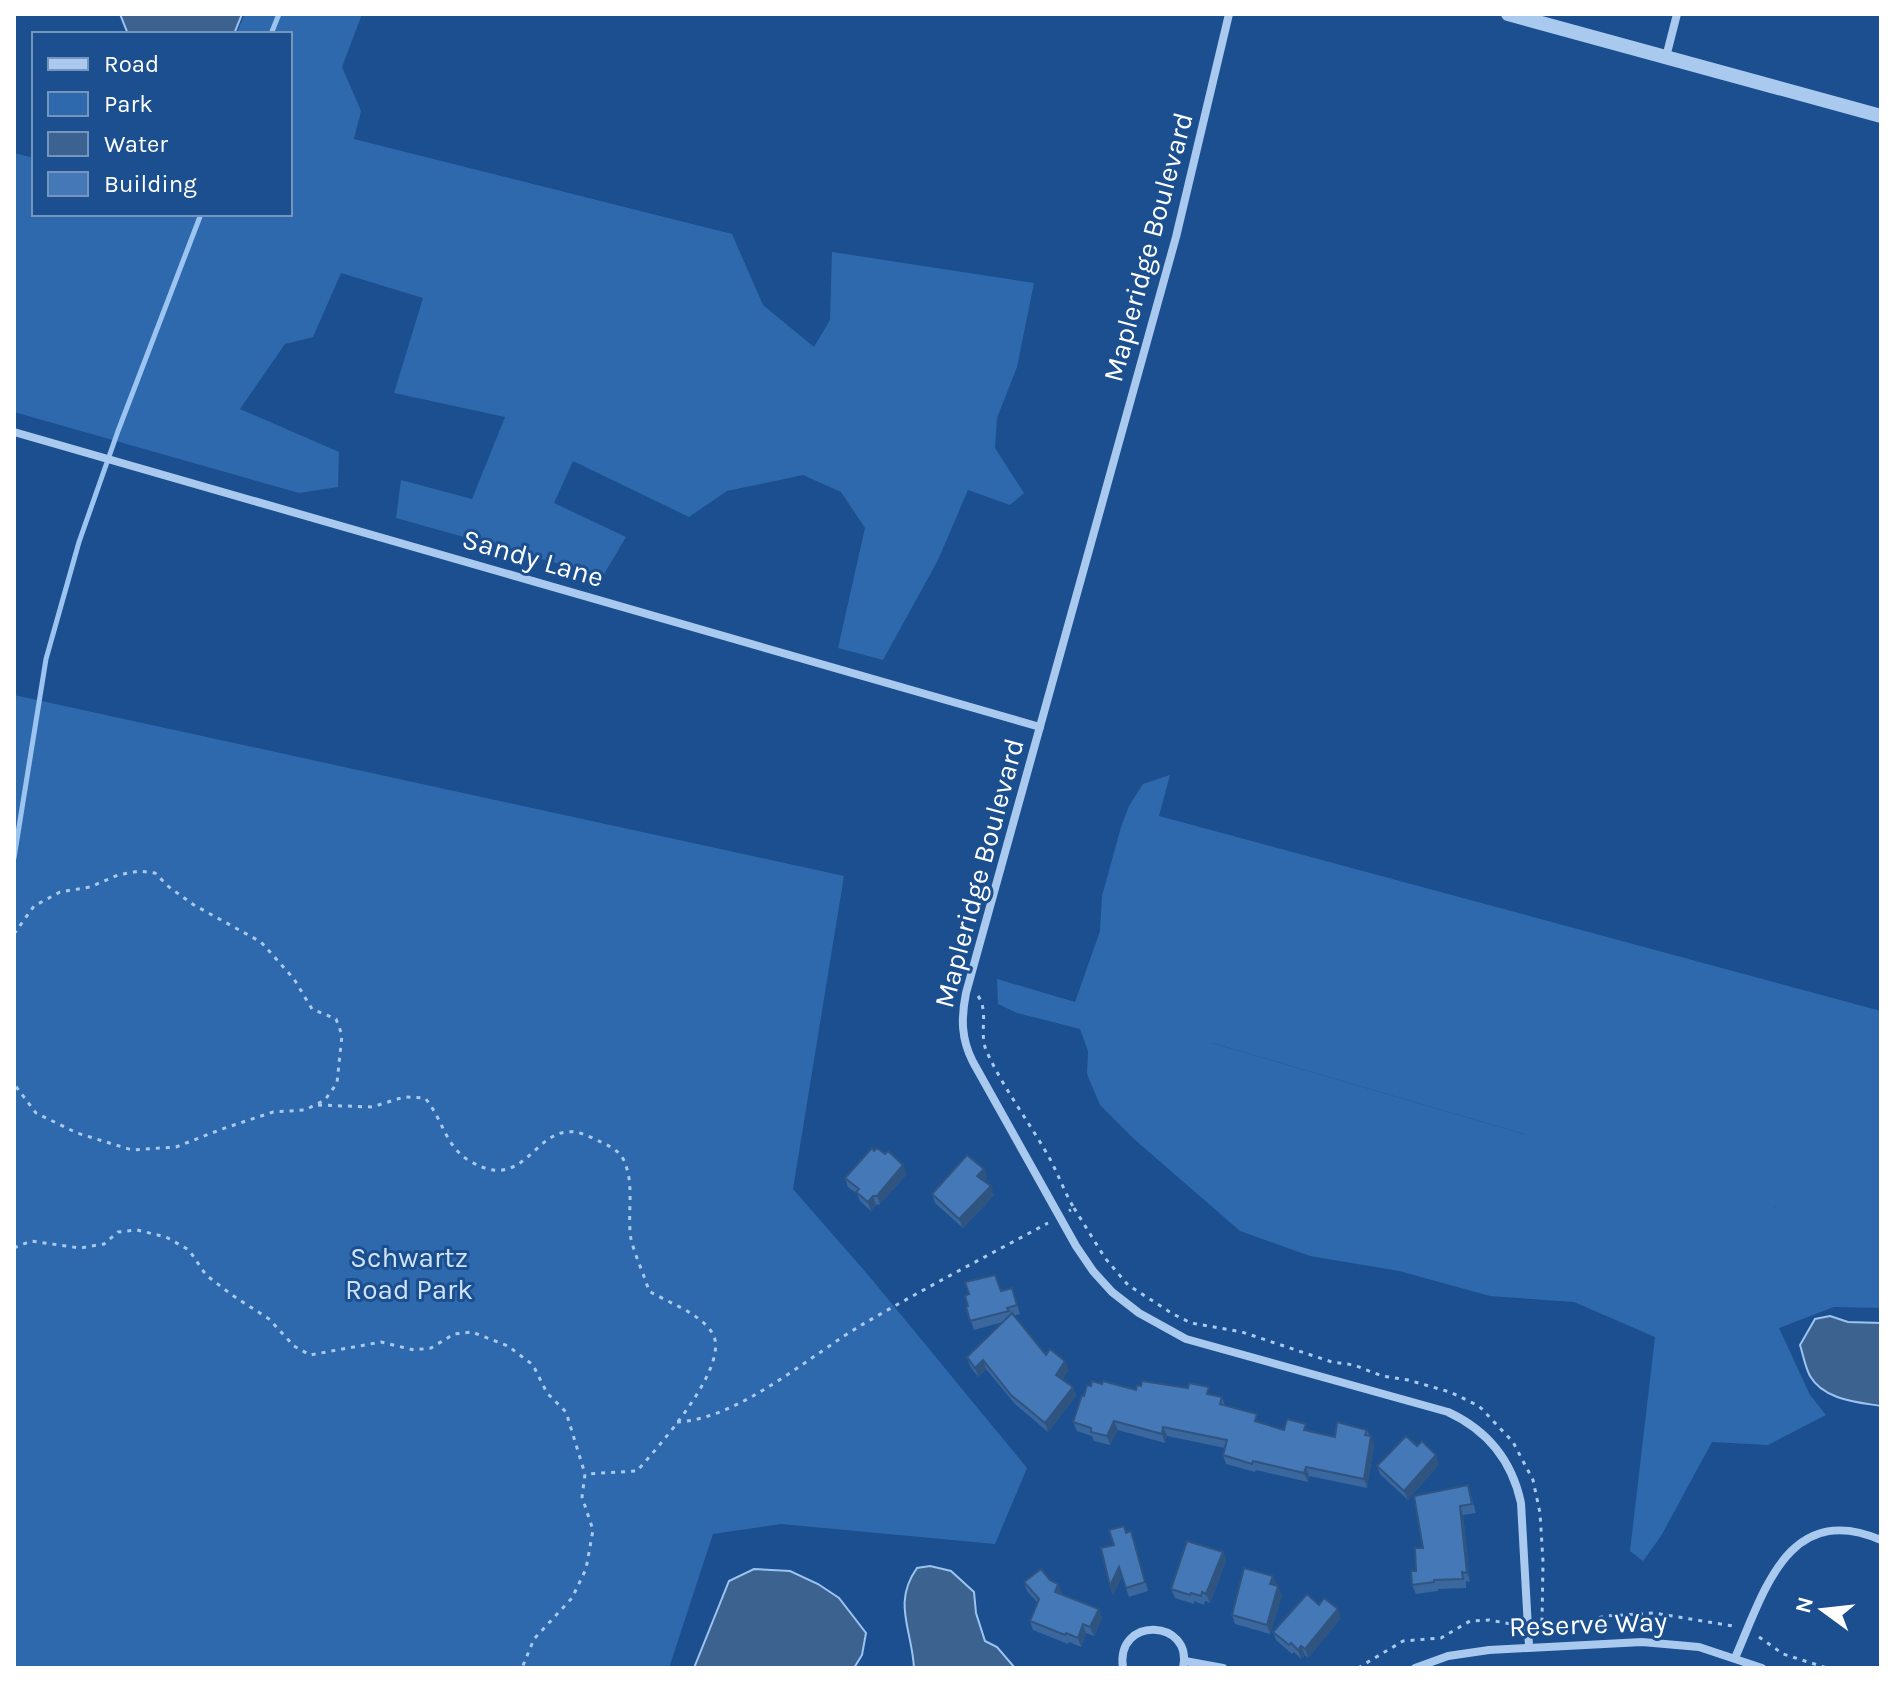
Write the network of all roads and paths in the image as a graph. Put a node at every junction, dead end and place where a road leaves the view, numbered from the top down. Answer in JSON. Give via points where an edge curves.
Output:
{"nodes":[{"id":1,"x":1229,"y":14,"type":"edge"},
{"id":2,"x":1508,"y":14,"type":"edge"},
{"id":3,"x":1677,"y":14,"type":"edge"},
{"id":4,"x":1666,"y":57,"type":"junction"},
{"id":5,"x":1881,"y":116,"type":"edge"},
{"id":6,"x":14,"y":432,"type":"edge"},
{"id":7,"x":1040,"y":727,"type":"junction"},
{"id":8,"x":14,"y":934,"type":"edge"},
{"id":9,"x":966,"y":993,"type":"junction"},
{"id":10,"x":14,"y":1084,"type":"edge"},
{"id":11,"x":315,"y":1105,"type":"junction"},
{"id":12,"x":1059,"y":1217,"type":"junction"},
{"id":13,"x":14,"y":1248,"type":"edge"},
{"id":14,"x":677,"y":1422,"type":"junction"},
{"id":15,"x":585,"y":1474,"type":"junction"},
{"id":16,"x":1881,"y":1540,"type":"edge"},
{"id":17,"x":1528,"y":1624,"type":"junction"},
{"id":18,"x":1747,"y":1631,"type":"junction"},
{"id":19,"x":1529,"y":1646,"type":"junction"},
{"id":20,"x":1735,"y":1658,"type":"junction"},
{"id":21,"x":1184,"y":1665,"type":"edge"},
{"id":22,"x":522,"y":1668,"type":"edge"},
{"id":23,"x":1123,"y":1668,"type":"edge"},
{"id":24,"x":1223,"y":1668,"type":"edge"},
{"id":25,"x":1358,"y":1668,"type":"edge"},
{"id":26,"x":1415,"y":1668,"type":"edge"},
{"id":27,"x":1762,"y":1668,"type":"edge"},
{"id":28,"x":1827,"y":1668,"type":"edge"}],
"edges":[{"from":1,"to":7,"type":"street","name":"Mapleridge Boulevard","via":[[1176,237]]},
{"from":2,"to":4,"type":"street"},
{"from":3,"to":4,"type":"street"},
{"from":4,"to":5,"type":"street"},
{"from":6,"to":7,"type":"street","name":"Sandy Lane"},
{"from":7,"to":9,"type":"street","name":"Mapleridge Boulevard"},
{"from":8,"to":11,"type":"path","via":[[34,906],[60,892],[118,875],[155,873],[194,905],[261,942],[312,1009],[336,1019],[342,1035],[337,1083]]},
{"from":9,"to":12,"type":"street","name":"Mapleridge Boulevard","via":[[962,1024],[968,1052]]},
{"from":9,"to":12,"type":"path","via":[[983,1003],[985,1048],[1074,1208]]},
{"from":10,"to":11,"type":"path","via":[[36,1113],[132,1150],[176,1147],[273,1112]]},
{"from":11,"to":14,"type":"path","via":[[372,1107],[404,1097],[425,1098],[449,1145],[470,1162],[496,1170],[517,1166],[555,1135],[569,1131],[617,1150],[627,1166],[631,1238],[649,1291],[713,1333],[716,1350],[710,1373]]},
{"from":12,"to":14,"type":"path","via":[[867,1322],[763,1392],[700,1421]]},
{"from":12,"to":17,"type":"street","name":"Mapleridge Boulevard","via":[[1103,1283],[1175,1334],[1448,1412],[1480,1431],[1506,1462],[1519,1492]]},
{"from":13,"to":15,"type":"path","via":[[31,1241],[80,1248],[137,1230],[166,1237],[189,1250],[206,1275],[310,1355],[381,1342],[414,1350],[431,1348],[454,1334],[472,1332],[496,1341],[533,1365],[547,1393],[566,1412]]},
{"from":14,"to":15,"type":"path","via":[[637,1471]]},
{"from":15,"to":22,"type":"path","via":[[582,1497],[593,1530],[586,1569],[572,1598],[534,1639]]},
{"from":16,"to":18,"type":"street","via":[[1848,1529],[1802,1541],[1780,1562]]},
{"from":17,"to":18,"type":"path","via":[[1569,1627],[1605,1616],[1654,1613]]},
{"from":17,"to":19,"type":"street","name":"Mapleridge Boulevard"},
{"from":17,"to":25,"type":"path","via":[[1470,1621],[1441,1638],[1403,1641]]},
{"from":18,"to":20,"type":"street"},
{"from":18,"to":28,"type":"path","via":[[1783,1654]]},
{"from":19,"to":20,"type":"street","name":"Reserve Way","via":[[1661,1642]]},
{"from":19,"to":26,"type":"street","name":"Reserve Way","via":[[1448,1656]]},
{"from":20,"to":27,"type":"street","name":"Reserve Way"},
{"from":21,"to":23,"type":"street","via":[[1183,1651],[1172,1635],[1152,1629],[1126,1644]]},
{"from":21,"to":24,"type":"street"}]}
